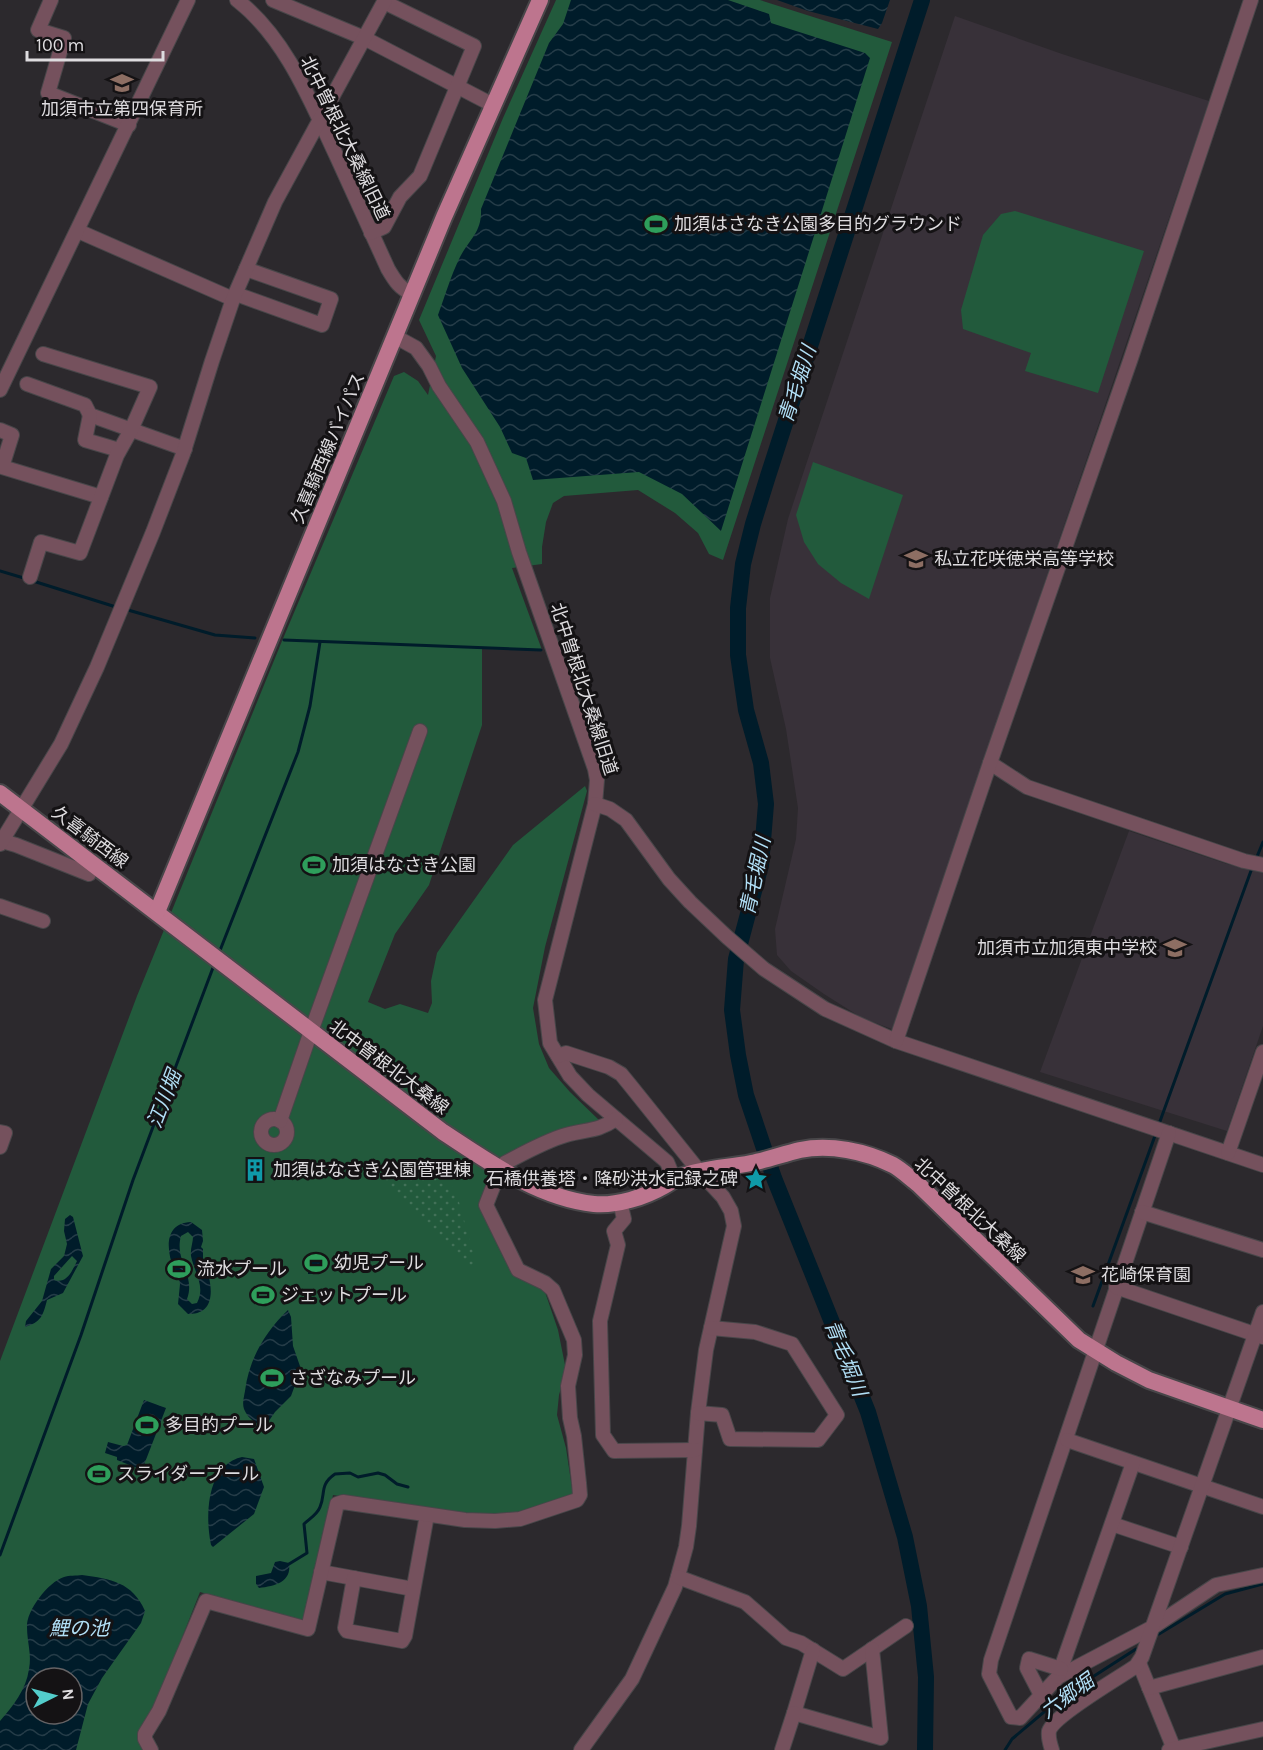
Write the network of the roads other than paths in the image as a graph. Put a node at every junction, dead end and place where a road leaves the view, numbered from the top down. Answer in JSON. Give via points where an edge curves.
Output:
{"nodes":[{"id":1,"x":51,"y":0,"type":"edge"},
{"id":2,"x":188,"y":0,"type":"edge"},
{"id":3,"x":237,"y":0,"type":"edge"},
{"id":4,"x":273,"y":0,"type":"edge"},
{"id":5,"x":540,"y":0,"type":"edge"},
{"id":6,"x":1251,"y":0,"type":"edge"},
{"id":7,"x":384,"y":1,"type":"edge"},
{"id":8,"x":364,"y":38,"type":"junction"},
{"id":9,"x":459,"y":87,"type":"junction"},
{"id":10,"x":493,"y":105,"type":"junction"},
{"id":11,"x":319,"y":118,"type":"junction"},
{"id":12,"x":129,"y":126,"type":"junction"},
{"id":13,"x":78,"y":231,"type":"junction"},
{"id":14,"x":371,"y":233,"type":"junction"},
{"id":15,"x":246,"y":269,"type":"junction"},
{"id":16,"x":413,"y":294,"type":"junction"},
{"id":17,"x":235,"y":297,"type":"junction"},
{"id":18,"x":396,"y":337,"type":"junction"},
{"id":19,"x":43,"y":354,"type":"dead end"},
{"id":20,"x":27,"y":384,"type":"dead end"},
{"id":21,"x":0,"y":390,"type":"edge"},
{"id":22,"x":90,"y":416,"type":"junction"},
{"id":23,"x":0,"y":430,"type":"edge"},
{"id":24,"x":132,"y":430,"type":"junction"},
{"id":25,"x":185,"y":449,"type":"junction"},
{"id":26,"x":119,"y":450,"type":"junction"},
{"id":27,"x":101,"y":497,"type":"junction"},
{"id":28,"x":30,"y":577,"type":"dead end"},
{"id":29,"x":420,"y":730,"type":"dead end"},
{"id":30,"x":990,"y":763,"type":"junction"},
{"id":31,"x":0,"y":793,"type":"edge"},
{"id":32,"x":595,"y":804,"type":"junction"},
{"id":33,"x":21,"y":810,"type":"junction"},
{"id":34,"x":1,"y":843,"type":"edge"},
{"id":35,"x":1263,"y":864,"type":"edge"},
{"id":36,"x":89,"y":874,"type":"dead end"},
{"id":37,"x":0,"y":906,"type":"edge"},
{"id":38,"x":157,"y":912,"type":"junction"},
{"id":39,"x":43,"y":921,"type":"dead end"},
{"id":40,"x":310,"y":1032,"type":"junction"},
{"id":41,"x":896,"y":1041,"type":"junction"},
{"id":42,"x":1263,"y":1052,"type":"edge"},
{"id":43,"x":558,"y":1056,"type":"junction"},
{"id":44,"x":616,"y":1119,"type":"junction"},
{"id":45,"x":280,"y":1121,"type":"dead end"},
{"id":46,"x":0,"y":1132,"type":"edge"},
{"id":47,"x":1169,"y":1133,"type":"junction"},
{"id":48,"x":0,"y":1147,"type":"edge"},
{"id":49,"x":1228,"y":1153,"type":"junction"},
{"id":50,"x":1263,"y":1165,"type":"edge"},
{"id":51,"x":500,"y":1169,"type":"junction"},
{"id":52,"x":699,"y":1171,"type":"junction"},
{"id":53,"x":674,"y":1179,"type":"junction"},
{"id":54,"x":620,"y":1202,"type":"junction"},
{"id":55,"x":1142,"y":1212,"type":"junction"},
{"id":56,"x":1263,"y":1250,"type":"edge"},
{"id":57,"x":1116,"y":1287,"type":"junction"},
{"id":58,"x":1263,"y":1311,"type":"edge"},
{"id":59,"x":711,"y":1328,"type":"junction"},
{"id":60,"x":1259,"y":1335,"type":"edge"},
{"id":61,"x":1095,"y":1351,"type":"junction"},
{"id":62,"x":1229,"y":1408,"type":"junction"},
{"id":63,"x":698,"y":1413,"type":"junction"},
{"id":64,"x":1263,"y":1420,"type":"edge"},
{"id":65,"x":1067,"y":1440,"type":"junction"},
{"id":66,"x":695,"y":1450,"type":"junction"},
{"id":67,"x":1133,"y":1462,"type":"junction"},
{"id":68,"x":1202,"y":1486,"type":"junction"},
{"id":69,"x":1263,"y":1507,"type":"edge"},
{"id":70,"x":427,"y":1515,"type":"junction"},
{"id":71,"x":1112,"y":1524,"type":"junction"},
{"id":72,"x":1181,"y":1547,"type":"junction"},
{"id":73,"x":321,"y":1572,"type":"junction"},
{"id":74,"x":1263,"y":1575,"type":"edge"},
{"id":75,"x":678,"y":1577,"type":"junction"},
{"id":76,"x":354,"y":1578,"type":"junction"},
{"id":77,"x":413,"y":1589,"type":"junction"},
{"id":78,"x":906,"y":1626,"type":"dead end"},
{"id":79,"x":1153,"y":1627,"type":"junction"},
{"id":80,"x":872,"y":1649,"type":"junction"},
{"id":81,"x":813,"y":1650,"type":"junction"},
{"id":82,"x":1263,"y":1657,"type":"edge"},
{"id":83,"x":1139,"y":1663,"type":"junction"},
{"id":84,"x":1060,"y":1673,"type":"junction"},
{"id":85,"x":1149,"y":1688,"type":"junction"},
{"id":86,"x":1041,"y":1695,"type":"junction"},
{"id":87,"x":794,"y":1713,"type":"junction"},
{"id":88,"x":1263,"y":1729,"type":"edge"},
{"id":89,"x":151,"y":1750,"type":"edge"},
{"id":90,"x":581,"y":1750,"type":"edge"},
{"id":91,"x":782,"y":1750,"type":"edge"},
{"id":92,"x":1052,"y":1750,"type":"edge"},
{"id":93,"x":1171,"y":1750,"type":"edge"}],
"edges":[{"from":1,"to":12,"type":"street","via":[[38,30],[64,38],[48,93]]},
{"from":2,"to":12,"type":"street"},
{"from":3,"to":11,"type":"street","name":"北中曽根北大桑線旧道","via":[[271,35]]},
{"from":4,"to":8,"type":"street"},
{"from":5,"to":10,"type":"main road","name":"久喜騎西線バイパス"},
{"from":6,"to":30,"type":"street"},
{"from":7,"to":8,"type":"street"},
{"from":7,"to":9,"type":"street","via":[[474,46]]},
{"from":8,"to":9,"type":"street"},
{"from":8,"to":11,"type":"street"},
{"from":9,"to":10,"type":"street"},
{"from":9,"to":14,"type":"street","via":[[420,176],[400,197],[384,227]]},
{"from":10,"to":16,"type":"main road","name":"久喜騎西線バイパス"},
{"from":11,"to":14,"type":"street","name":"北中曽根北大桑線旧道"},
{"from":11,"to":15,"type":"street","via":[[275,202]]},
{"from":12,"to":13,"type":"street"},
{"from":13,"to":17,"type":"street"},
{"from":13,"to":21,"type":"street"},
{"from":14,"to":16,"type":"street","name":"北中曽根北大桑線旧道","via":[[395,282]]},
{"from":15,"to":17,"type":"street"},
{"from":15,"to":17,"type":"street","via":[[331,299],[322,325]]},
{"from":16,"to":18,"type":"main road","name":"久喜騎西線バイパス"},
{"from":17,"to":25,"type":"street"},
{"from":18,"to":32,"type":"street","name":"北中曽根北大桑線旧道","via":[[416,348],[429,366],[477,442],[504,501],[595,769]]},
{"from":18,"to":38,"type":"main road","name":"久喜騎西線バイパス"},
{"from":19,"to":24,"type":"street","via":[[150,387]]},
{"from":20,"to":22,"type":"street","via":[[85,405]]},
{"from":22,"to":24,"type":"street"},
{"from":22,"to":26,"type":"street","via":[[85,440]]},
{"from":23,"to":27,"type":"street","via":[[12,435],[2,467]]},
{"from":24,"to":25,"type":"street"},
{"from":24,"to":26,"type":"street"},
{"from":25,"to":33,"type":"street","via":[[74,717]]},
{"from":26,"to":27,"type":"street"},
{"from":27,"to":28,"type":"street","via":[[81,553],[41,542]]},
{"from":29,"to":40,"type":"street"},
{"from":30,"to":35,"type":"street","via":[[1027,787],[1244,861]]},
{"from":30,"to":41,"type":"street"},
{"from":31,"to":33,"type":"main road","name":"久喜騎西線"},
{"from":32,"to":41,"type":"street","via":[[626,820],[690,902],[764,969],[825,1009]]},
{"from":32,"to":43,"type":"street","name":"北中曽根北大桑線旧道","via":[[545,1000],[550,1043]]},
{"from":33,"to":34,"type":"street"},
{"from":33,"to":38,"type":"main road","name":"久喜騎西線"},
{"from":34,"to":36,"type":"street","via":[[16,845]]},
{"from":37,"to":39,"type":"street"},
{"from":38,"to":40,"type":"main road","name":"北中曽根北大桑線"},
{"from":40,"to":45,"type":"street"},
{"from":40,"to":51,"type":"main road","name":"北中曽根北大桑線","via":[[443,1132]]},
{"from":41,"to":47,"type":"street"},
{"from":42,"to":49,"type":"street"},
{"from":43,"to":44,"type":"street","name":"北中曽根北大桑線旧道","via":[[570,1076]]},
{"from":43,"to":52,"type":"street","via":[[566,1053],[590,1059],[621,1074]]},
{"from":44,"to":51,"type":"street","via":[[603,1128],[556,1138]]},
{"from":44,"to":53,"type":"street","name":"北中曽根北大桑線旧道","via":[[667,1162]]},
{"from":46,"to":48,"type":"street","via":[[5,1133]]},
{"from":47,"to":49,"type":"street"},
{"from":47,"to":55,"type":"street"},
{"from":49,"to":50,"type":"street"},
{"from":51,"to":54,"type":"main road","name":"北中曽根北大桑線","via":[[573,1200],[596,1204]]},
{"from":51,"to":70,"type":"street","via":[[486,1205],[518,1270],[553,1290],[574,1340],[568,1386],[580,1495],[577,1500],[520,1520]]},
{"from":52,"to":53,"type":"main road","name":"北中曽根北大桑線"},
{"from":52,"to":59,"type":"street","via":[[728,1204],[734,1226]]},
{"from":52,"to":61,"type":"main road","name":"北中曽根北大桑線","via":[[812,1148],[856,1153],[893,1165],[940,1204],[1079,1340]]},
{"from":53,"to":54,"type":"main road","name":"北中曽根北大桑線"},
{"from":54,"to":66,"type":"street","via":[[624,1219],[614,1231],[618,1245],[600,1321],[603,1435],[614,1451]]},
{"from":55,"to":56,"type":"street"},
{"from":55,"to":57,"type":"street"},
{"from":57,"to":60,"type":"street"},
{"from":57,"to":61,"type":"street"},
{"from":58,"to":60,"type":"street"},
{"from":59,"to":63,"type":"street"},
{"from":59,"to":63,"type":"street","via":[[755,1332],[792,1344],[837,1415],[818,1440],[730,1439],[722,1414]]},
{"from":60,"to":62,"type":"street"},
{"from":61,"to":62,"type":"main road","name":"北中曽根北大桑線","via":[[1149,1380]]},
{"from":61,"to":65,"type":"street"},
{"from":62,"to":64,"type":"main road","name":"北中曽根北大桑線"},
{"from":62,"to":68,"type":"street"},
{"from":63,"to":66,"type":"street"},
{"from":65,"to":67,"type":"street"},
{"from":65,"to":86,"type":"street","via":[[989,1674],[1011,1717],[1020,1718]]},
{"from":66,"to":75,"type":"street","via":[[688,1538]]},
{"from":67,"to":68,"type":"street"},
{"from":67,"to":71,"type":"street"},
{"from":68,"to":69,"type":"street"},
{"from":68,"to":72,"type":"street"},
{"from":70,"to":73,"type":"street","via":[[337,1504]]},
{"from":70,"to":77,"type":"street"},
{"from":71,"to":72,"type":"street"},
{"from":71,"to":84,"type":"street"},
{"from":72,"to":79,"type":"street"},
{"from":73,"to":76,"type":"street"},
{"from":73,"to":89,"type":"street","via":[[308,1629],[206,1600],[159,1711],[144,1736]]},
{"from":74,"to":79,"type":"street","via":[[1216,1585]]},
{"from":75,"to":81,"type":"street","via":[[745,1602],[786,1638]]},
{"from":75,"to":90,"type":"street","via":[[632,1679]]},
{"from":76,"to":77,"type":"street"},
{"from":76,"to":77,"type":"street","via":[[345,1628],[349,1632],[402,1641]]},
{"from":78,"to":80,"type":"street"},
{"from":79,"to":83,"type":"street"},
{"from":79,"to":84,"type":"street"},
{"from":80,"to":81,"type":"street","via":[[843,1669]]},
{"from":80,"to":87,"type":"street","via":[[881,1738]]},
{"from":81,"to":87,"type":"street"},
{"from":82,"to":85,"type":"street"},
{"from":83,"to":85,"type":"street"},
{"from":83,"to":92,"type":"street","via":[[1072,1708],[1051,1727]]},
{"from":84,"to":86,"type":"street"},
{"from":84,"to":86,"type":"street","via":[[1029,1659],[1027,1668]]},
{"from":85,"to":93,"type":"street"},
{"from":87,"to":91,"type":"street"},
{"from":88,"to":93,"type":"street"}]}
